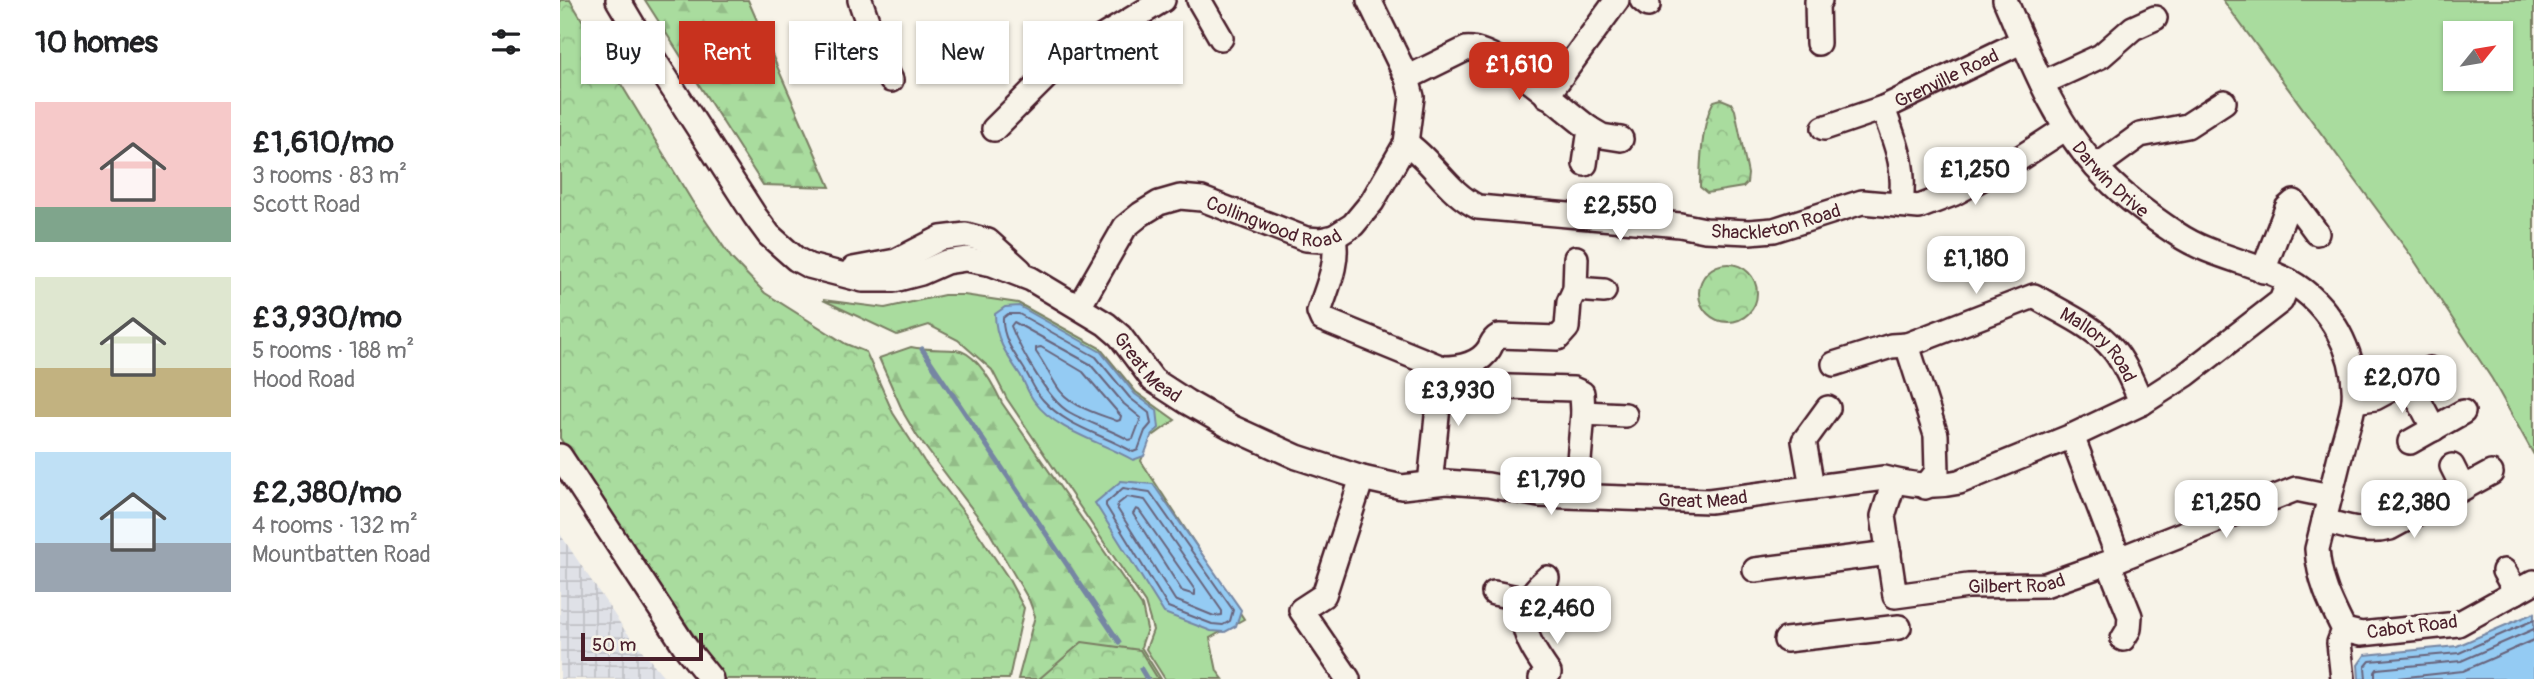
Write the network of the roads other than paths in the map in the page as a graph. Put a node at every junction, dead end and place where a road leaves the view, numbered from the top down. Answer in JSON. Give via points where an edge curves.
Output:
{"nodes":[{"id":1,"x":618,"y":0,"type":"edge"},
{"id":2,"x":860,"y":0,"type":"edge"},
{"id":3,"x":1163,"y":0,"type":"edge"},
{"id":4,"x":1199,"y":0,"type":"edge"},
{"id":5,"x":1369,"y":0,"type":"edge"},
{"id":6,"x":1618,"y":0,"type":"edge"},
{"id":7,"x":1820,"y":0,"type":"edge"},
{"id":8,"x":2006,"y":0,"type":"edge"},
{"id":9,"x":2155,"y":18,"type":"dead end"},
{"id":10,"x":863,"y":21,"type":"edge"},
{"id":11,"x":1221,"y":38,"type":"dead end"},
{"id":12,"x":2023,"y":41,"type":"junction"},
{"id":13,"x":1818,"y":43,"type":"dead end"},
{"id":14,"x":1407,"y":78,"type":"junction"},
{"id":15,"x":2042,"y":83,"type":"junction"},
{"id":16,"x":1548,"y":96,"type":"junction"},
{"id":17,"x":2224,"y":102,"type":"dead end"},
{"id":18,"x":1883,"y":108,"type":"junction"},
{"id":19,"x":999,"y":114,"type":"dead end"},
{"id":20,"x":1824,"y":128,"type":"dead end"},
{"id":21,"x":2066,"y":128,"type":"junction"},
{"id":22,"x":1590,"y":129,"type":"junction"},
{"id":23,"x":1621,"y":139,"type":"dead end"},
{"id":24,"x":1406,"y":143,"type":"junction"},
{"id":25,"x":1585,"y":164,"type":"dead end"},
{"id":26,"x":2096,"y":167,"type":"junction"},
{"id":27,"x":1901,"y":205,"type":"junction"},
{"id":28,"x":2317,"y":233,"type":"dead end"},
{"id":29,"x":1334,"y":237,"type":"junction"},
{"id":30,"x":1576,"y":258,"type":"dead end"},
{"id":31,"x":2263,"y":271,"type":"junction"},
{"id":32,"x":2289,"y":281,"type":"junction"},
{"id":33,"x":1575,"y":289,"type":"junction"},
{"id":34,"x":1605,"y":291,"type":"dead end"},
{"id":35,"x":1079,"y":307,"type":"junction"},
{"id":36,"x":1907,"y":345,"type":"junction"},
{"id":37,"x":1833,"y":364,"type":"dead end"},
{"id":38,"x":1442,"y":368,"type":"junction"},
{"id":39,"x":2429,"y":369,"type":"dead end"},
{"id":40,"x":2407,"y":380,"type":"junction"},
{"id":41,"x":1508,"y":387,"type":"dead end"},
{"id":42,"x":2354,"y":401,"type":"junction"},
{"id":43,"x":2142,"y":402,"type":"junction"},
{"id":44,"x":1828,"y":408,"type":"dead end"},
{"id":45,"x":2463,"y":412,"type":"dead end"},
{"id":46,"x":1583,"y":413,"type":"junction"},
{"id":47,"x":1625,"y":415,"type":"dead end"},
{"id":48,"x":2434,"y":429,"type":"junction"},
{"id":49,"x":2072,"y":436,"type":"junction"},
{"id":50,"x":2410,"y":442,"type":"dead end"},
{"id":51,"x":560,"y":456,"type":"edge"},
{"id":52,"x":2452,"y":466,"type":"dead end"},
{"id":53,"x":2491,"y":473,"type":"dead end"},
{"id":54,"x":1362,"y":478,"type":"junction"},
{"id":55,"x":1894,"y":481,"type":"junction"},
{"id":56,"x":1430,"y":484,"type":"junction"},
{"id":57,"x":1812,"y":487,"type":"junction"},
{"id":58,"x":1925,"y":487,"type":"junction"},
{"id":59,"x":2463,"y":488,"type":"junction"},
{"id":60,"x":1576,"y":496,"type":"junction"},
{"id":61,"x":2330,"y":496,"type":"junction"},
{"id":62,"x":2324,"y":521,"type":"junction"},
{"id":63,"x":1889,"y":553,"type":"junction"},
{"id":64,"x":2114,"y":562,"type":"junction"},
{"id":65,"x":1755,"y":570,"type":"dead end"},
{"id":66,"x":2504,"y":571,"type":"dead end"},
{"id":67,"x":1547,"y":578,"type":"dead end"},
{"id":68,"x":2525,"y":587,"type":"edge"},
{"id":69,"x":1494,"y":593,"type":"dead end"},
{"id":70,"x":1895,"y":596,"type":"junction"},
{"id":71,"x":1527,"y":600,"type":"junction"},
{"id":72,"x":2344,"y":630,"type":"junction"},
{"id":73,"x":2123,"y":639,"type":"dead end"},
{"id":74,"x":1786,"y":640,"type":"dead end"},
{"id":75,"x":711,"y":679,"type":"edge"},
{"id":76,"x":1348,"y":679,"type":"edge"},
{"id":77,"x":1541,"y":679,"type":"edge"},
{"id":78,"x":2343,"y":679,"type":"edge"}],
"edges":[{"from":1,"to":35,"type":"street","name":"Great Mead","via":[[769,235],[796,259],[824,270],[867,268],[896,261],[941,238],[966,235],[988,241],[1031,279]]},
{"from":2,"to":10,"type":"street"},
{"from":3,"to":19,"type":"street","via":[[1061,62]]},
{"from":4,"to":11,"type":"street"},
{"from":5,"to":14,"type":"street","name":"Collingwood Road"},
{"from":6,"to":16,"type":"street"},
{"from":7,"to":13,"type":"street"},
{"from":8,"to":12,"type":"street","name":"Darwin Drive"},
{"from":9,"to":15,"type":"street","via":[[2133,28],[2101,56]]},
{"from":12,"to":15,"type":"street","name":"Darwin Drive"},
{"from":12,"to":18,"type":"street","name":"Grenville Road"},
{"from":14,"to":16,"type":"street","via":[[1475,48],[1497,58]]},
{"from":14,"to":24,"type":"street","name":"Collingwood Road","via":[[1412,97]]},
{"from":15,"to":21,"type":"street","name":"Darwin Drive"},
{"from":16,"to":22,"type":"street"},
{"from":17,"to":26,"type":"street","via":[[2187,126],[2140,135]]},
{"from":18,"to":20,"type":"street"},
{"from":18,"to":27,"type":"street","name":"Grenville Road","via":[[1902,163]]},
{"from":21,"to":26,"type":"street","name":"Darwin Drive"},
{"from":21,"to":27,"type":"street","name":"Shackleton Road","via":[[1953,194],[1919,207]]},
{"from":22,"to":23,"type":"street"},
{"from":22,"to":25,"type":"street"},
{"from":24,"to":27,"type":"street","name":"Shackleton Road","via":[[1468,203],[1490,210],[1749,232],[1774,230],[1862,202]]},
{"from":24,"to":29,"type":"street","name":"Collingwood Road","via":[[1371,202],[1353,225]]},
{"from":26,"to":31,"type":"street","name":"Darwin Drive","via":[[2180,237]]},
{"from":28,"to":31,"type":"street","via":[[2294,202],[2287,208]]},
{"from":29,"to":35,"type":"street","name":"Collingwood Road","via":[[1306,239],[1202,199],[1181,197],[1159,203],[1125,228]]},
{"from":29,"to":38,"type":"street","via":[[1335,265],[1319,312],[1322,319]]},
{"from":30,"to":33,"type":"street"},
{"from":31,"to":32,"type":"street","name":"Darwin Drive"},
{"from":32,"to":42,"type":"street","name":"Cabot Road","via":[[2320,304],[2341,335],[2352,370]]},
{"from":32,"to":43,"type":"street","name":"Great Mead","via":[[2281,301],[2188,374]]},
{"from":33,"to":34,"type":"street"},
{"from":33,"to":38,"type":"street","via":[[1567,328],[1558,338],[1499,336],[1477,360],[1460,368]]},
{"from":35,"to":54,"type":"street","name":"Great Mead","via":[[1120,335],[1144,371],[1187,402],[1297,457]]},
{"from":36,"to":37,"type":"street"},
{"from":36,"to":43,"type":"street","name":"Mallory Road","via":[[2034,296],[2097,334],[2113,349]]},
{"from":36,"to":58,"type":"street","via":[[1936,435],[1937,472]]},
{"from":38,"to":56,"type":"street"},
{"from":39,"to":40,"type":"street"},
{"from":40,"to":42,"type":"street","via":[[2375,398]]},
{"from":40,"to":48,"type":"street"},
{"from":41,"to":46,"type":"street","via":[[1578,390],[1584,398]]},
{"from":42,"to":61,"type":"street","name":"Cabot Road"},
{"from":43,"to":49,"type":"street","name":"Great Mead"},
{"from":44,"to":57,"type":"street","via":[[1804,441]]},
{"from":45,"to":48,"type":"street"},
{"from":46,"to":47,"type":"street"},
{"from":46,"to":60,"type":"street"},
{"from":48,"to":50,"type":"street"},
{"from":49,"to":58,"type":"street","name":"Great Mead","via":[[1959,482]]},
{"from":49,"to":64,"type":"street"},
{"from":51,"to":75,"type":"street","via":[[678,637]]},
{"from":52,"to":59,"type":"street"},
{"from":53,"to":59,"type":"street"},
{"from":54,"to":56,"type":"street","name":"Great Mead","via":[[1402,487]]},
{"from":54,"to":76,"type":"street","via":[[1324,595],[1301,610]]},
{"from":55,"to":57,"type":"street","name":"Great Mead","via":[[1864,479]]},
{"from":55,"to":58,"type":"street","name":"Great Mead"},
{"from":55,"to":63,"type":"street","via":[[1883,516]]},
{"from":56,"to":60,"type":"street","name":"Great Mead","via":[[1488,485],[1539,495]]},
{"from":57,"to":60,"type":"street","name":"Great Mead","via":[[1722,500]]},
{"from":59,"to":62,"type":"street","via":[[2390,528],[2361,530]]},
{"from":61,"to":62,"type":"street","name":"Cabot Road"},
{"from":61,"to":64,"type":"street","name":"Gilbert Road","via":[[2296,489]]},
{"from":62,"to":72,"type":"street","name":"Cabot Road","via":[[2318,569]]},
{"from":63,"to":65,"type":"street"},
{"from":63,"to":70,"type":"street"},
{"from":64,"to":70,"type":"street","name":"Gilbert Road","via":[[2045,585],[1968,586]]},
{"from":64,"to":73,"type":"street","via":[[2130,616]]},
{"from":66,"to":68,"type":"street","name":"Cabot Road"},
{"from":67,"to":71,"type":"street"},
{"from":68,"to":72,"type":"street","name":"Cabot Road","via":[[2458,624],[2361,634]]},
{"from":69,"to":71,"type":"street"},
{"from":70,"to":74,"type":"street","via":[[1899,632]]},
{"from":71,"to":77,"type":"street","via":[[1530,645],[1549,673]]},
{"from":72,"to":78,"type":"street","name":"Cabot Road","via":[[2339,643]]}]}
